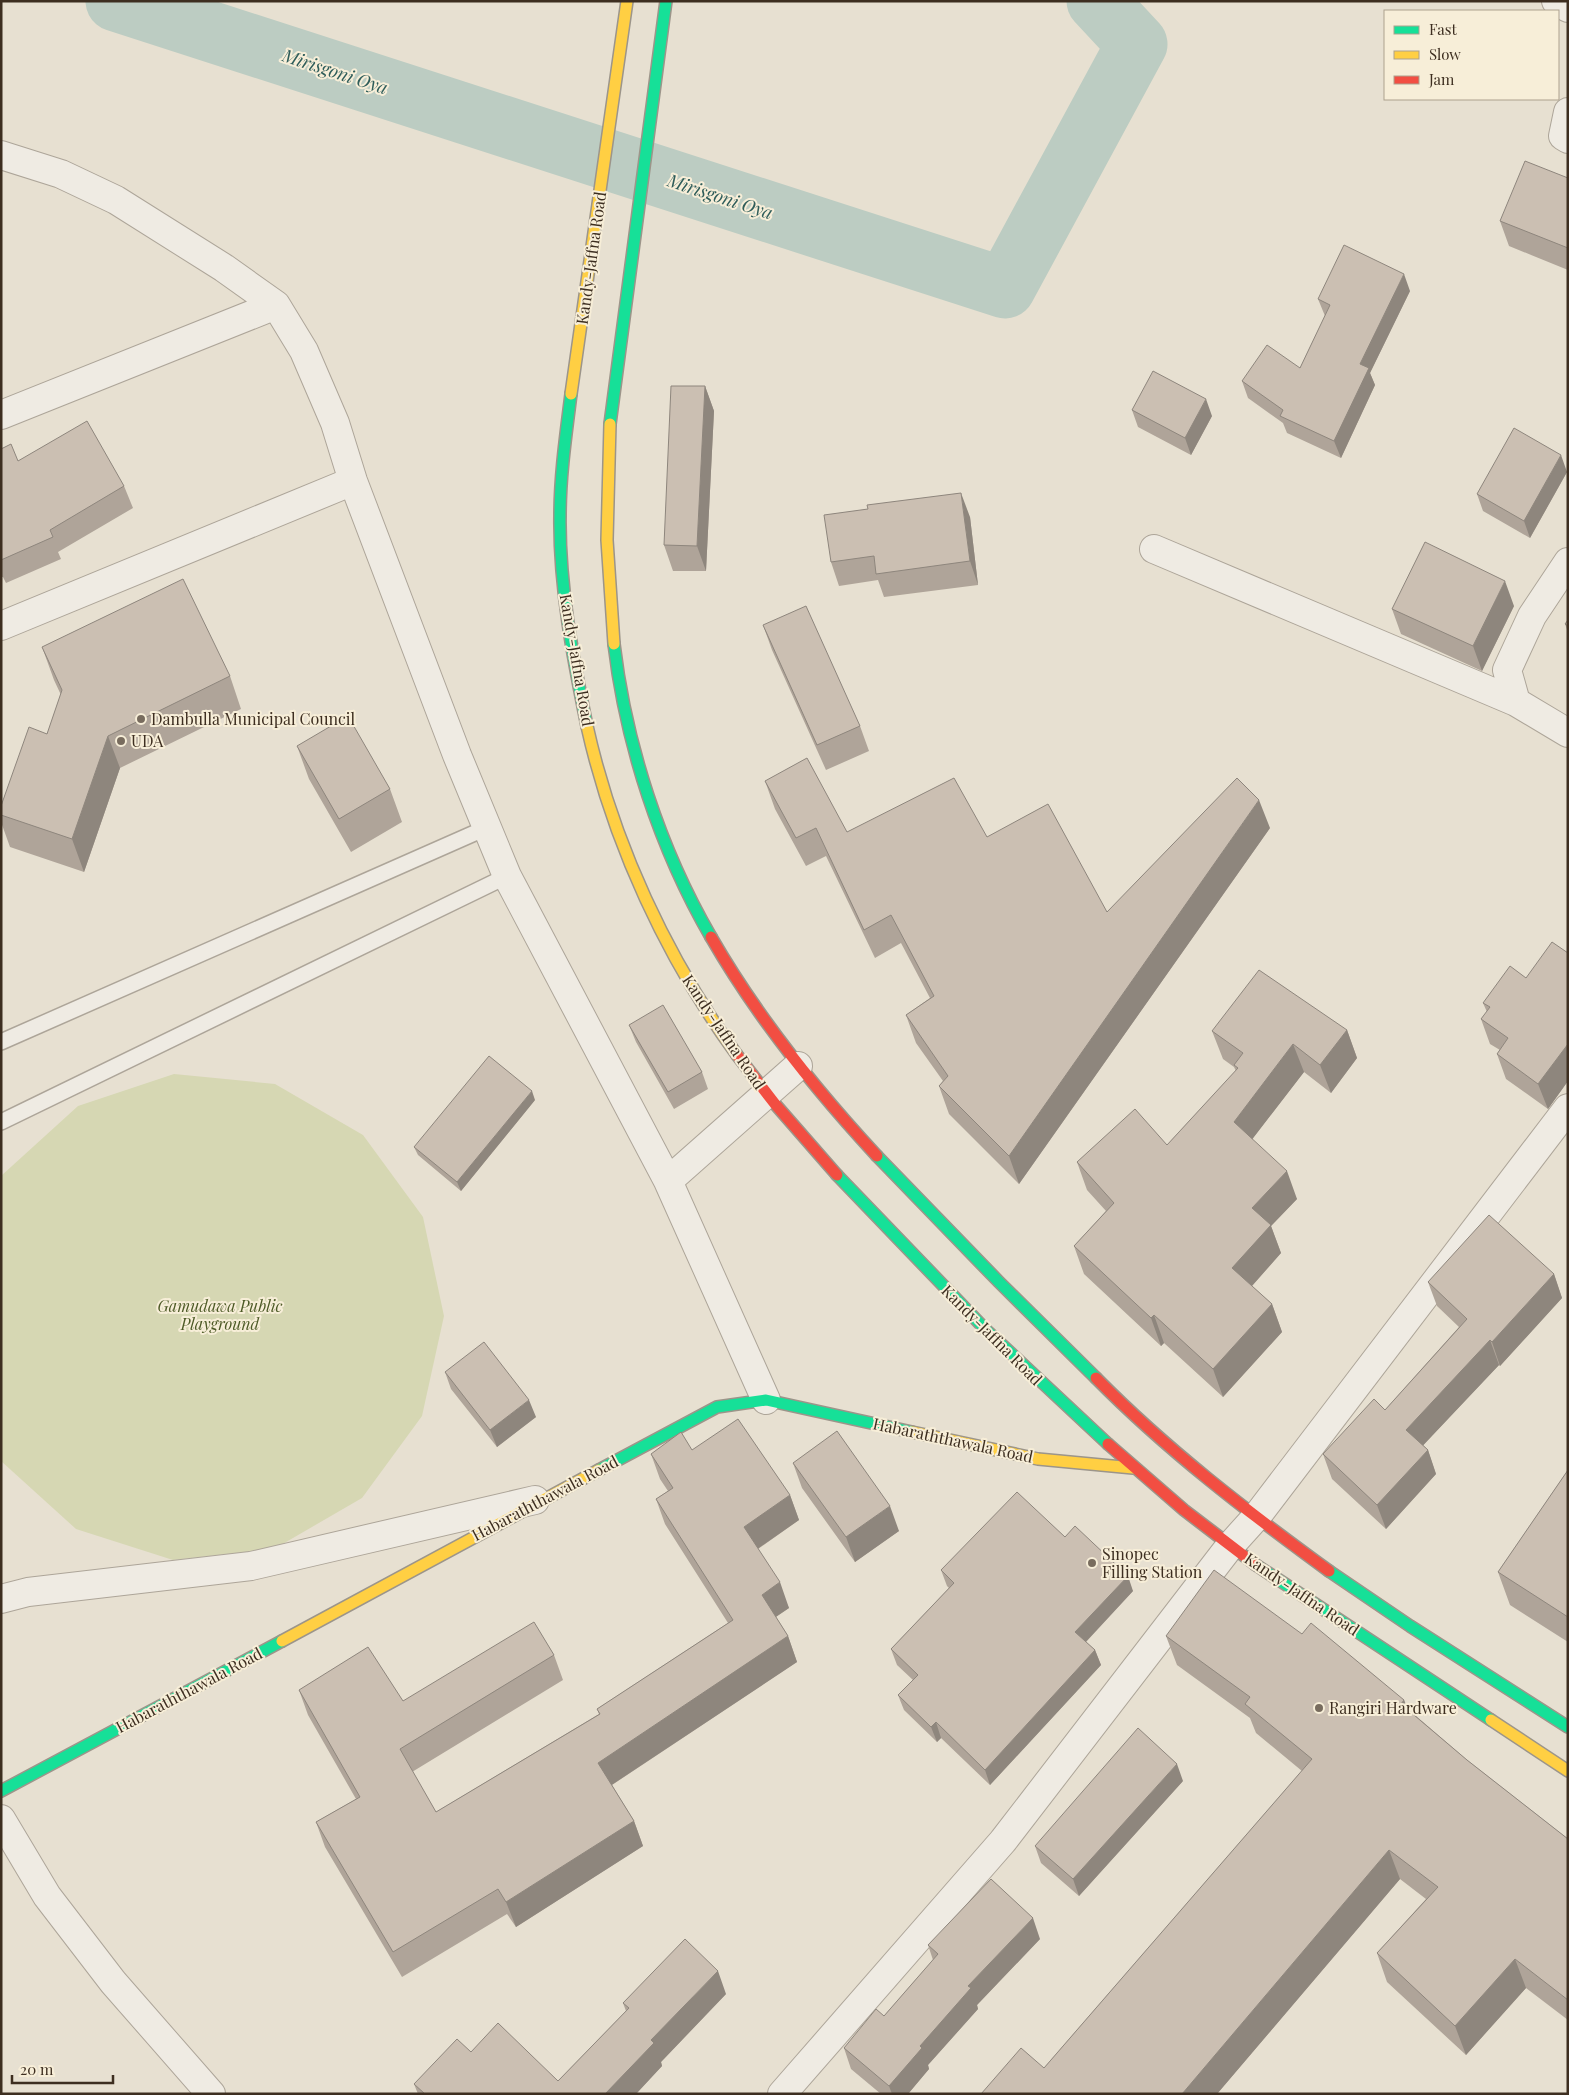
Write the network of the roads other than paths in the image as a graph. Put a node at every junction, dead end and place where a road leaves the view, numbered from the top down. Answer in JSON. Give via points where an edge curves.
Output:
{"nodes":[{"id":1,"x":627,"y":1,"type":"edge"},
{"id":2,"x":666,"y":1,"type":"edge"},
{"id":3,"x":1556,"y":1,"type":"edge"},
{"id":4,"x":1568,"y":8,"type":"edge"},
{"id":5,"x":1568,"y":112,"type":"edge"},
{"id":6,"x":1568,"y":139,"type":"edge"},
{"id":7,"x":1,"y":155,"type":"edge"},
{"id":8,"x":276,"y":305,"type":"junction"},
{"id":9,"x":1,"y":415,"type":"edge"},
{"id":10,"x":353,"y":481,"type":"junction"},
{"id":11,"x":1154,"y":549,"type":"dead end"},
{"id":12,"x":1568,"y":562,"type":"edge"},
{"id":13,"x":1,"y":626,"type":"edge"},
{"id":14,"x":1516,"y":702,"type":"junction"},
{"id":15,"x":1568,"y":733,"type":"edge"},
{"id":16,"x":486,"y":828,"type":"junction"},
{"id":17,"x":507,"y":876,"type":"junction"},
{"id":18,"x":1,"y":1042,"type":"edge"},
{"id":19,"x":798,"y":1066,"type":"junction"},
{"id":20,"x":766,"y":1094,"type":"junction"},
{"id":21,"x":1568,"y":1108,"type":"edge"},
{"id":22,"x":1,"y":1122,"type":"edge"},
{"id":23,"x":668,"y":1181,"type":"junction"},
{"id":24,"x":766,"y":1400,"type":"junction"},
{"id":25,"x":1133,"y":1468,"type":"junction"},
{"id":26,"x":548,"y":1497,"type":"junction"},
{"id":27,"x":1256,"y":1516,"type":"junction"},
{"id":28,"x":1230,"y":1546,"type":"junction"},
{"id":29,"x":1,"y":1599,"type":"edge"},
{"id":30,"x":1568,"y":1727,"type":"edge"},
{"id":31,"x":1568,"y":1771,"type":"edge"},
{"id":32,"x":1,"y":1791,"type":"edge"},
{"id":33,"x":1,"y":1819,"type":"edge"},
{"id":34,"x":211,"y":2094,"type":"edge"},
{"id":35,"x":782,"y":2094,"type":"edge"}],
"edges":[{"from":1,"to":20,"type":"main road","name":"Kandy-Jaffna Road","via":[[562,470],[560,520],[569,627],[581,700],[605,792],[625,850],[675,958],[733,1050]]},
{"from":2,"to":19,"type":"main road","name":"Kandy-Jaffna Road","via":[[610,427],[607,585],[613,644],[632,740],[685,888],[710,937],[742,988]]},
{"from":3,"to":4,"type":"street"},
{"from":5,"to":6,"type":"street","via":[[1563,136]]},
{"from":7,"to":8,"type":"street","via":[[61,174],[116,200]]},
{"from":8,"to":9,"type":"street"},
{"from":8,"to":10,"type":"street","via":[[304,351],[335,423]]},
{"from":10,"to":13,"type":"street"},
{"from":10,"to":16,"type":"street"},
{"from":11,"to":14,"type":"street"},
{"from":12,"to":14,"type":"street","via":[[1532,616],[1507,670]]},
{"from":14,"to":15,"type":"street"},
{"from":16,"to":17,"type":"street"},
{"from":16,"to":18,"type":"lane"},
{"from":17,"to":22,"type":"lane"},
{"from":17,"to":23,"type":"street"},
{"from":19,"to":20,"type":"street"},
{"from":19,"to":27,"type":"main road","name":"Kandy-Jaffna Road","via":[[900,1180],[1031,1315],[1136,1418]]},
{"from":20,"to":23,"type":"street"},
{"from":20,"to":25,"type":"main road","name":"Kandy-Jaffna Road","via":[[1008,1354]]},
{"from":21,"to":27,"type":"street"},
{"from":23,"to":24,"type":"street"},
{"from":24,"to":25,"type":"main road","name":"Habaraththawala Road","via":[[1038,1458]]},
{"from":24,"to":26,"type":"main road","name":"Habaraththawala Road","via":[[717,1407]]},
{"from":25,"to":28,"type":"main road","name":"Kandy-Jaffna Road"},
{"from":26,"to":29,"type":"street","via":[[251,1566],[28,1592]]},
{"from":26,"to":32,"type":"main road","name":"Habaraththawala Road"},
{"from":27,"to":28,"type":"street"},
{"from":27,"to":30,"type":"main road","name":"Kandy-Jaffna Road","via":[[1419,1633]]},
{"from":28,"to":31,"type":"main road","name":"Kandy-Jaffna Road"},
{"from":28,"to":35,"type":"street","via":[[1003,1841]]},
{"from":33,"to":34,"type":"street","via":[[47,1896],[113,1982]]}]}
